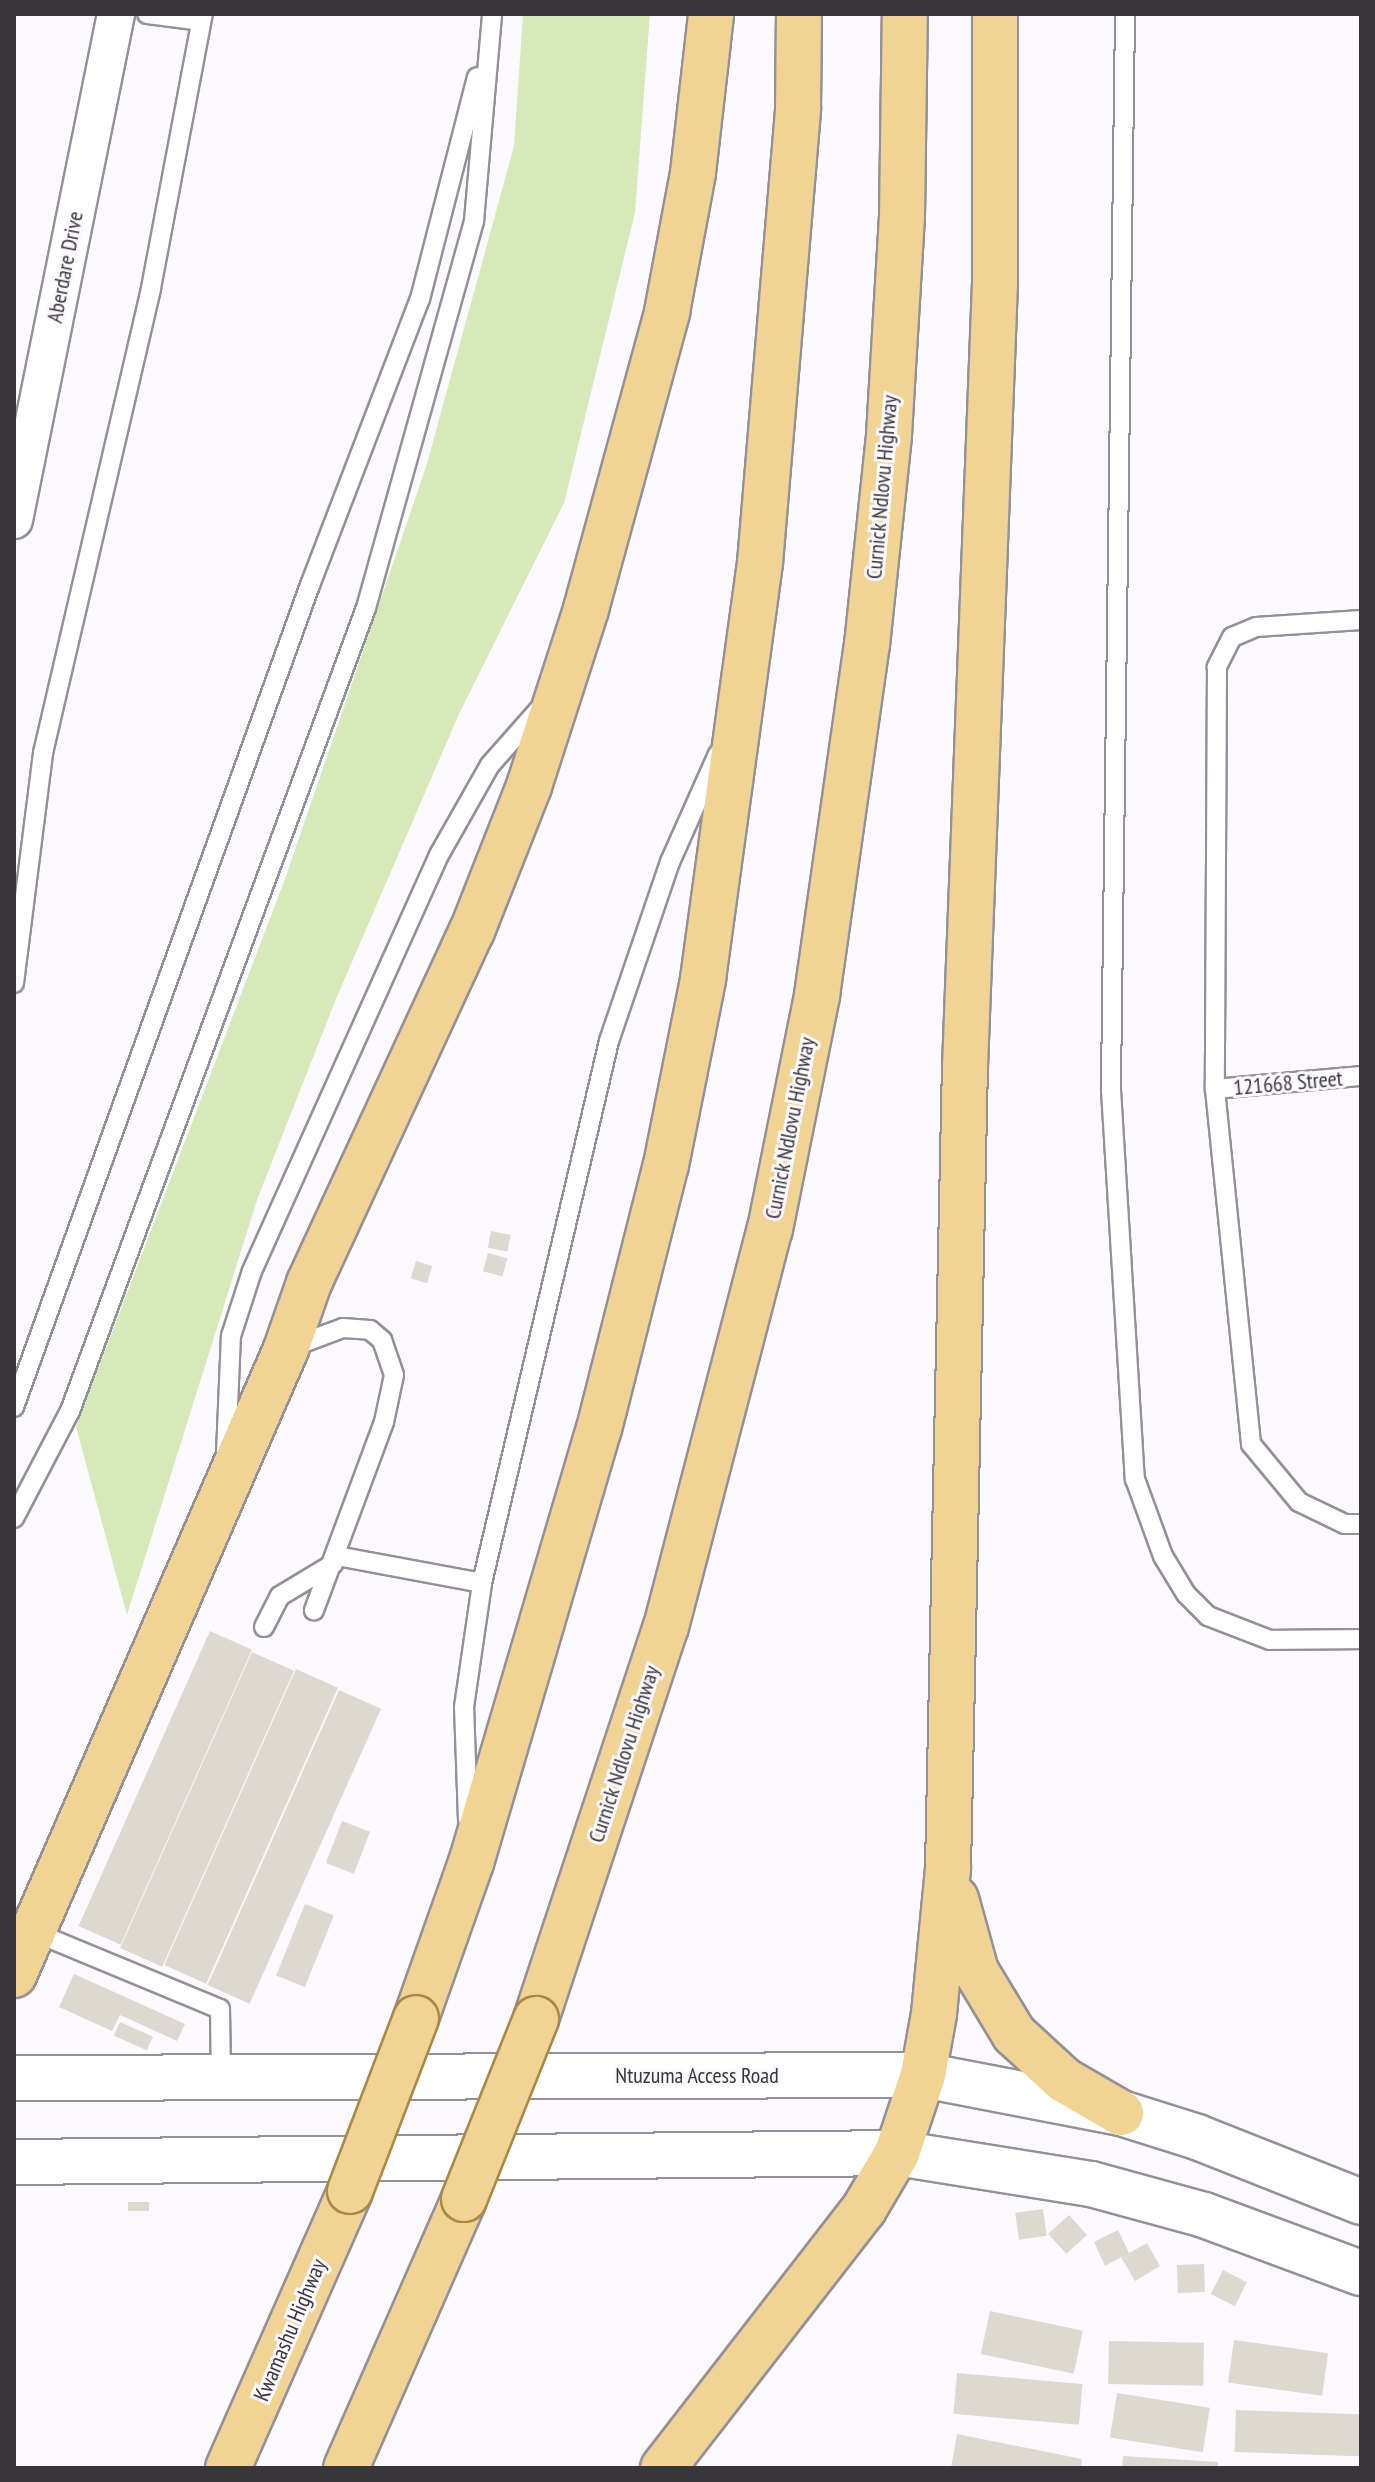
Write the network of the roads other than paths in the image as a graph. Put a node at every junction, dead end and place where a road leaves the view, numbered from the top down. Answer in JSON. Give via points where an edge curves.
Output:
{"nodes":[{"id":1,"x":116,"y":14,"type":"edge"},
{"id":2,"x":147,"y":14,"type":"edge"},
{"id":3,"x":486,"y":14,"type":"edge"},
{"id":4,"x":492,"y":14,"type":"edge"},
{"id":5,"x":711,"y":14,"type":"edge"},
{"id":6,"x":799,"y":14,"type":"edge"},
{"id":7,"x":905,"y":14,"type":"edge"},
{"id":8,"x":995,"y":14,"type":"edge"},
{"id":9,"x":1125,"y":14,"type":"edge"},
{"id":10,"x":202,"y":18,"type":"edge"},
{"id":11,"x":14,"y":520,"type":"edge"},
{"id":12,"x":1361,"y":620,"type":"edge"},
{"id":13,"x":559,"y":689,"type":"junction"},
{"id":14,"x":740,"y":702,"type":"junction"},
{"id":15,"x":14,"y":927,"type":"edge"},
{"id":16,"x":18,"y":952,"type":"junction"},
{"id":17,"x":14,"y":983,"type":"edge"},
{"id":18,"x":1361,"y":1076,"type":"edge"},
{"id":19,"x":1215,"y":1089,"type":"junction"},
{"id":20,"x":286,"y":1349,"type":"junction"},
{"id":21,"x":14,"y":1407,"type":"edge"},
{"id":22,"x":227,"y":1481,"type":"junction"},
{"id":23,"x":14,"y":1518,"type":"edge"},
{"id":24,"x":1361,"y":1524,"type":"edge"},
{"id":25,"x":335,"y":1560,"type":"junction"},
{"id":26,"x":482,"y":1583,"type":"junction"},
{"id":27,"x":314,"y":1610,"type":"dead end"},
{"id":28,"x":264,"y":1627,"type":"dead end"},
{"id":29,"x":1361,"y":1639,"type":"edge"},
{"id":30,"x":471,"y":1863,"type":"junction"},
{"id":31,"x":948,"y":1869,"type":"junction"},
{"id":32,"x":34,"y":1932,"type":"junction"},
{"id":33,"x":14,"y":1975,"type":"edge"},
{"id":34,"x":923,"y":2075,"type":"junction"},
{"id":35,"x":221,"y":2077,"type":"junction"},
{"id":36,"x":14,"y":2078,"type":"edge"},
{"id":37,"x":1121,"y":2113,"type":"junction"},
{"id":38,"x":897,"y":2153,"type":"junction"},
{"id":39,"x":14,"y":2162,"type":"edge"},
{"id":40,"x":1361,"y":2202,"type":"edge"},
{"id":41,"x":1361,"y":2273,"type":"edge"},
{"id":42,"x":228,"y":2468,"type":"edge"},
{"id":43,"x":346,"y":2468,"type":"edge"},
{"id":44,"x":663,"y":2468,"type":"edge"}],
"edges":[{"from":1,"to":11,"type":"street","name":"Aberdare Drive"},
{"from":2,"to":10,"type":"lane"},
{"from":3,"to":21,"type":"lane","via":[[477,80],[420,299],[310,585]]},
{"from":4,"to":23,"type":"lane","via":[[474,221],[366,608],[70,1411]]},
{"from":5,"to":13,"type":"main road","via":[[693,173],[667,312]]},
{"from":6,"to":14,"type":"main road","via":[[787,256],[760,563]]},
{"from":7,"to":43,"type":"main road","name":"Curnick Ndlovu Highway","bridge":true,"via":[[902,217],[889,435],[866,659],[817,995],[770,1229],[670,1611],[536,2019]]},
{"from":8,"to":31,"type":"main road","via":[[995,284],[965,1067]]},
{"from":9,"to":29,"type":"lane","via":[[1111,1090],[1135,1479],[1163,1556],[1186,1594],[1208,1616],[1270,1640]]},
{"from":10,"to":16,"type":"lane","via":[[151,288],[43,753]]},
{"from":12,"to":19,"type":"lane","via":[[1256,627],[1232,637],[1217,667]]},
{"from":13,"to":20,"type":"main road","via":[[529,786],[472,931],[309,1283]]},
{"from":13,"to":22,"type":"lane","via":[[490,765],[439,855],[252,1271],[231,1336]]},
{"from":14,"to":26,"type":"lane","via":[[670,862],[609,1041]]},
{"from":14,"to":30,"type":"main road","via":[[703,979],[666,1165],[599,1429]]},
{"from":15,"to":16,"type":"lane"},
{"from":16,"to":17,"type":"lane"},
{"from":18,"to":19,"type":"lane","name":"121668 Street"},
{"from":19,"to":24,"type":"lane","via":[[1251,1444],[1299,1502],[1345,1524]]},
{"from":20,"to":22,"type":"main road"},
{"from":20,"to":25,"type":"lane","via":[[358,1328],[382,1340],[391,1359],[394,1392]]},
{"from":22,"to":32,"type":"main road"},
{"from":25,"to":26,"type":"lane"},
{"from":25,"to":27,"type":"lane"},
{"from":25,"to":28,"type":"lane","via":[[280,1596]]},
{"from":26,"to":30,"type":"lane","via":[[464,1707]]},
{"from":30,"to":42,"type":"main road","name":"Kwamashu Highway","bridge":true,"via":[[350,2191]]},
{"from":31,"to":34,"type":"main road"},
{"from":31,"to":37,"type":"main road","via":[[976,1971],[1014,2034],[1064,2080]]},
{"from":32,"to":33,"type":"main road"},
{"from":32,"to":35,"type":"lane","via":[[220,2009]]},
{"from":34,"to":35,"type":"street","name":"Ntuzuma Access Road"},
{"from":34,"to":37,"type":"street","name":"Ntuzuma Access Road"},
{"from":34,"to":38,"type":"main road"},
{"from":35,"to":36,"type":"street","name":"Ntuzuma Access Road"},
{"from":37,"to":40,"type":"street","name":"Ntuzuma Access Road"},
{"from":38,"to":39,"type":"street"},
{"from":38,"to":41,"type":"street","via":[[1091,2184],[1204,2215]]},
{"from":38,"to":44,"type":"main road","via":[[829,2257]]}]}
